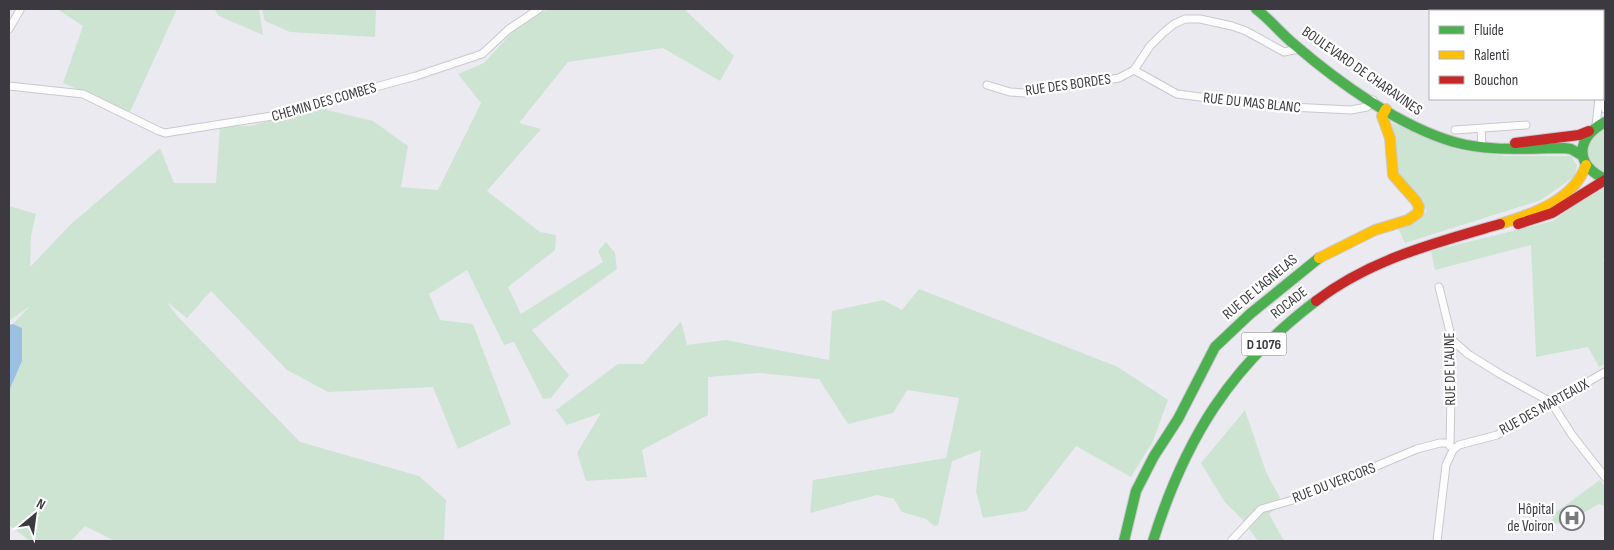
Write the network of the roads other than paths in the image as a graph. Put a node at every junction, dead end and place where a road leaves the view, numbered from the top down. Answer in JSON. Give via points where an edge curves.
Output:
{"nodes":[{"id":1,"x":538,"y":9,"type":"edge"},
{"id":2,"x":1256,"y":9,"type":"edge"},
{"id":3,"x":20,"y":10,"type":"dead end"},
{"id":4,"x":9,"y":30,"type":"edge"},
{"id":5,"x":1299,"y":49,"type":"junction"},
{"id":6,"x":1134,"y":70,"type":"junction"},
{"id":7,"x":987,"y":85,"type":"dead end"},
{"id":8,"x":9,"y":86,"type":"edge"},
{"id":9,"x":1605,"y":94,"type":"edge"},
{"id":10,"x":1373,"y":100,"type":"junction"},
{"id":11,"x":1599,"y":100,"type":"edge"},
{"id":12,"x":1386,"y":109,"type":"junction"},
{"id":13,"x":1605,"y":109,"type":"edge"},
{"id":14,"x":1526,"y":125,"type":"dead end"},
{"id":15,"x":1597,"y":126,"type":"edge"},
{"id":16,"x":1481,"y":129,"type":"junction"},
{"id":17,"x":1455,"y":130,"type":"dead end"},
{"id":18,"x":1486,"y":146,"type":"junction"},
{"id":19,"x":1584,"y":160,"type":"junction"},
{"id":20,"x":1605,"y":179,"type":"edge"},
{"id":21,"x":1463,"y":234,"type":"junction"},
{"id":22,"x":1439,"y":287,"type":"dead end"},
{"id":23,"x":1452,"y":340,"type":"junction"},
{"id":24,"x":1605,"y":372,"type":"edge"},
{"id":25,"x":1551,"y":402,"type":"junction"},
{"id":26,"x":1449,"y":443,"type":"junction"},
{"id":27,"x":1453,"y":450,"type":"junction"},
{"id":28,"x":1605,"y":476,"type":"edge"},
{"id":29,"x":1124,"y":541,"type":"edge"},
{"id":30,"x":1153,"y":541,"type":"edge"},
{"id":31,"x":1230,"y":541,"type":"edge"},
{"id":32,"x":1437,"y":541,"type":"edge"}],
"edges":[{"from":1,"to":8,"type":"street","name":"CHEMIN DES COMBES","via":[[509,29],[482,54],[262,119],[165,133],[83,94]]},
{"from":2,"to":5,"type":"main road","name":"BOULEVARD DE CHARAVINES"},
{"from":3,"to":4,"type":"street"},
{"from":5,"to":6,"type":"street","via":[[1284,52],[1232,26],[1185,19],[1174,24],[1150,46]]},
{"from":5,"to":10,"type":"main road","name":"BOULEVARD DE CHARAVINES"},
{"from":6,"to":7,"type":"street","name":"RUE DES BORDES","via":[[1119,78],[1025,93]]},
{"from":6,"to":10,"type":"street","name":"RUE DU MAS BLANC","via":[[1177,94],[1261,105],[1351,110],[1367,106]]},
{"from":9,"to":13,"type":"street"},
{"from":10,"to":12,"type":"main road","name":"BOULEVARD DE CHARAVINES"},
{"from":11,"to":15,"type":"street"},
{"from":12,"to":18,"type":"main road","name":"BOULEVARD DE CHARAVINES","via":[[1437,136]]},
{"from":12,"to":29,"type":"main road","name":"RUE DE L'AGNELAS","via":[[1382,116],[1390,138],[1393,175],[1416,201],[1418,213],[1408,220],[1375,230],[1316,260],[1215,347],[1136,491]]},
{"from":14,"to":16,"type":"street"},
{"from":15,"to":18,"type":"main road","name":"BOULEVARD DE CHARAVINES","via":[[1579,135]]},
{"from":15,"to":19,"type":"main road","via":[[1583,143]]},
{"from":16,"to":17,"type":"street"},
{"from":16,"to":18,"type":"street"},
{"from":18,"to":19,"type":"main road","name":"BOULEVARD DE CHARAVINES","via":[[1564,148],[1571,149]]},
{"from":19,"to":20,"type":"main road","name":"BOULEVARD DE CHARAVINES","via":[[1591,172]]},
{"from":19,"to":21,"type":"main road","name":"ROCADE","number":"D 1076","via":[[1578,183],[1549,204],[1519,218]]},
{"from":20,"to":21,"type":"main road","name":"ROCADE","number":"D 1076","via":[[1542,217]]},
{"from":21,"to":30,"type":"main road","name":"ROCADE","number":"D 1076","via":[[1401,254],[1362,272],[1312,304],[1268,340],[1226,386],[1199,427],[1167,493]]},
{"from":22,"to":23,"type":"street","name":"RUE DE L'AUNE"},
{"from":23,"to":25,"type":"street","via":[[1468,354]]},
{"from":23,"to":26,"type":"street","name":"RUE DE L'AUNE","via":[[1453,392]]},
{"from":24,"to":25,"type":"street","name":"RUE DES MARTEAUX"},
{"from":25,"to":27,"type":"street","name":"RUE DES MARTEAUX","via":[[1496,435]]},
{"from":25,"to":28,"type":"street"},
{"from":26,"to":27,"type":"street"},
{"from":26,"to":31,"type":"street","name":"RUE DU VERCORS","via":[[1417,449],[1300,498],[1261,508]]},
{"from":27,"to":32,"type":"street","via":[[1446,464]]}]}
